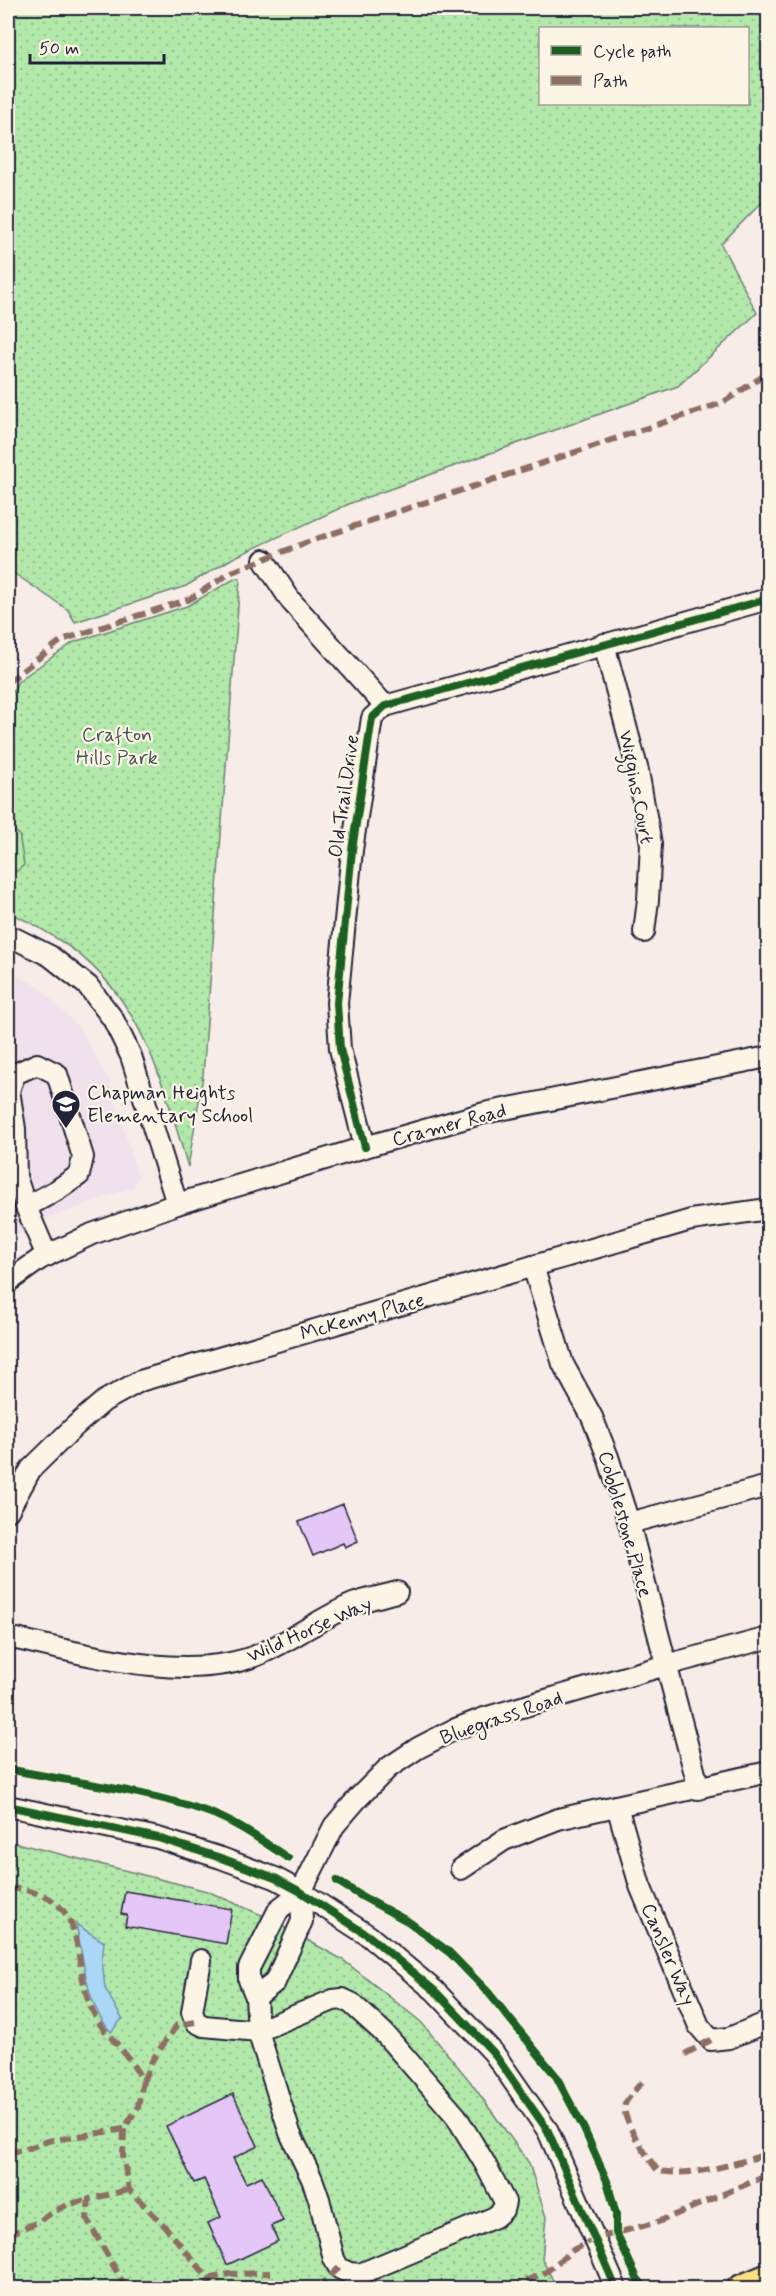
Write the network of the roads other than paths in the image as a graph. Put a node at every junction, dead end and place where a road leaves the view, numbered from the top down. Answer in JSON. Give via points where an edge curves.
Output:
{"nodes":[{"id":1,"x":264,"y":560,"type":"dead end"},
{"id":2,"x":768,"y":599,"type":"edge"},
{"id":3,"x":603,"y":644,"type":"junction"},
{"id":4,"x":384,"y":706,"type":"junction"},
{"id":5,"x":644,"y":932,"type":"dead end"},
{"id":6,"x":8,"y":935,"type":"edge"},
{"id":7,"x":768,"y":1057,"type":"edge"},
{"id":8,"x":365,"y":1147,"type":"junction"},
{"id":9,"x":177,"y":1204,"type":"junction"},
{"id":10,"x":26,"y":1207,"type":"junction"},
{"id":11,"x":768,"y":1209,"type":"edge"},
{"id":12,"x":47,"y":1256,"type":"junction"},
{"id":13,"x":533,"y":1266,"type":"junction"},
{"id":14,"x":8,"y":1282,"type":"edge"},
{"id":15,"x":768,"y":1486,"type":"edge"},
{"id":16,"x":8,"y":1511,"type":"edge"},
{"id":17,"x":629,"y":1523,"type":"junction"},
{"id":18,"x":398,"y":1592,"type":"dead end"},
{"id":19,"x":8,"y":1637,"type":"edge"},
{"id":20,"x":768,"y":1638,"type":"edge"},
{"id":21,"x":666,"y":1665,"type":"junction"},
{"id":22,"x":768,"y":1772,"type":"edge"},
{"id":23,"x":699,"y":1789,"type":"junction"},
{"id":24,"x":8,"y":1806,"type":"edge"},
{"id":25,"x":617,"y":1806,"type":"junction"},
{"id":26,"x":461,"y":1869,"type":"dead end"},
{"id":27,"x":301,"y":1892,"type":"junction"},
{"id":28,"x":201,"y":1960,"type":"dead end"},
{"id":29,"x":256,"y":1997,"type":"junction"},
{"id":30,"x":768,"y":2022,"type":"edge"},
{"id":31,"x":258,"y":2031,"type":"junction"},
{"id":32,"x":768,"y":2276,"type":"edge"},
{"id":33,"x":616,"y":2289,"type":"edge"},
{"id":34,"x":739,"y":2289,"type":"edge"}],
"edges":[{"from":1,"to":4,"type":"street","via":[[291,601]]},
{"from":2,"to":3,"type":"street"},
{"from":3,"to":4,"type":"street"},
{"from":3,"to":5,"type":"street","name":"Wiggins Court","via":[[638,771],[651,844]]},
{"from":4,"to":8,"type":"street","name":"Old Trail Drive","via":[[372,718],[368,734],[337,1002],[340,1049]]},
{"from":6,"to":9,"type":"street","via":[[50,956],[88,986],[112,1019],[131,1056]]},
{"from":7,"to":8,"type":"street","name":"Cramer Road","via":[[484,1113]]},
{"from":8,"to":9,"type":"street","name":"Cramer Road"},
{"from":9,"to":12,"type":"street","name":"Cramer Road","via":[[92,1234]]},
{"from":10,"to":10,"type":"street","via":[[79,1175],[83,1157],[57,1074],[37,1064],[15,1074],[9,1090],[16,1177]]},
{"from":10,"to":12,"type":"street"},
{"from":11,"to":13,"type":"street","name":"McKenny Place","via":[[691,1220]]},
{"from":12,"to":14,"type":"street","name":"Cramer Road"},
{"from":13,"to":16,"type":"street","name":"McKenny Place","via":[[140,1381],[104,1401],[67,1433],[31,1469]]},
{"from":13,"to":17,"type":"street","name":"Cobblestone Place","via":[[563,1364],[592,1417]]},
{"from":15,"to":17,"type":"street"},
{"from":17,"to":21,"type":"street","name":"Cobblestone Place"},
{"from":18,"to":19,"type":"street","name":"Wild Horse Way","via":[[354,1604],[260,1654],[204,1666],[145,1665]]},
{"from":20,"to":21,"type":"street","name":"Bluegrass Road"},
{"from":21,"to":23,"type":"street","name":"Cobblestone Place"},
{"from":21,"to":27,"type":"street","name":"Bluegrass Road","via":[[484,1718],[418,1748],[388,1768],[334,1826]]},
{"from":22,"to":23,"type":"street"},
{"from":23,"to":25,"type":"street"},
{"from":24,"to":27,"type":"street","via":[[158,1838],[250,1869]]},
{"from":25,"to":26,"type":"street","via":[[558,1819],[504,1840]]},
{"from":25,"to":30,"type":"street","name":"Cansler Way","via":[[640,1886],[699,2026],[711,2040],[729,2038]]},
{"from":27,"to":29,"type":"street","via":[[302,1921],[275,1982]]},
{"from":27,"to":29,"type":"street","via":[[279,1910],[249,1968]]},
{"from":27,"to":33,"type":"street","via":[[369,1936],[435,1990],[493,2052],[548,2132]]},
{"from":28,"to":31,"type":"street","via":[[192,2012],[196,2022]]},
{"from":29,"to":31,"type":"street"},
{"from":31,"to":31,"type":"street","via":[[290,2133],[319,2199],[339,2268],[360,2274],[495,2217],[503,2210],[501,2192],[456,2116],[384,2033],[351,2003],[333,2000]]},
{"from":32,"to":34,"type":"main road"}]}
